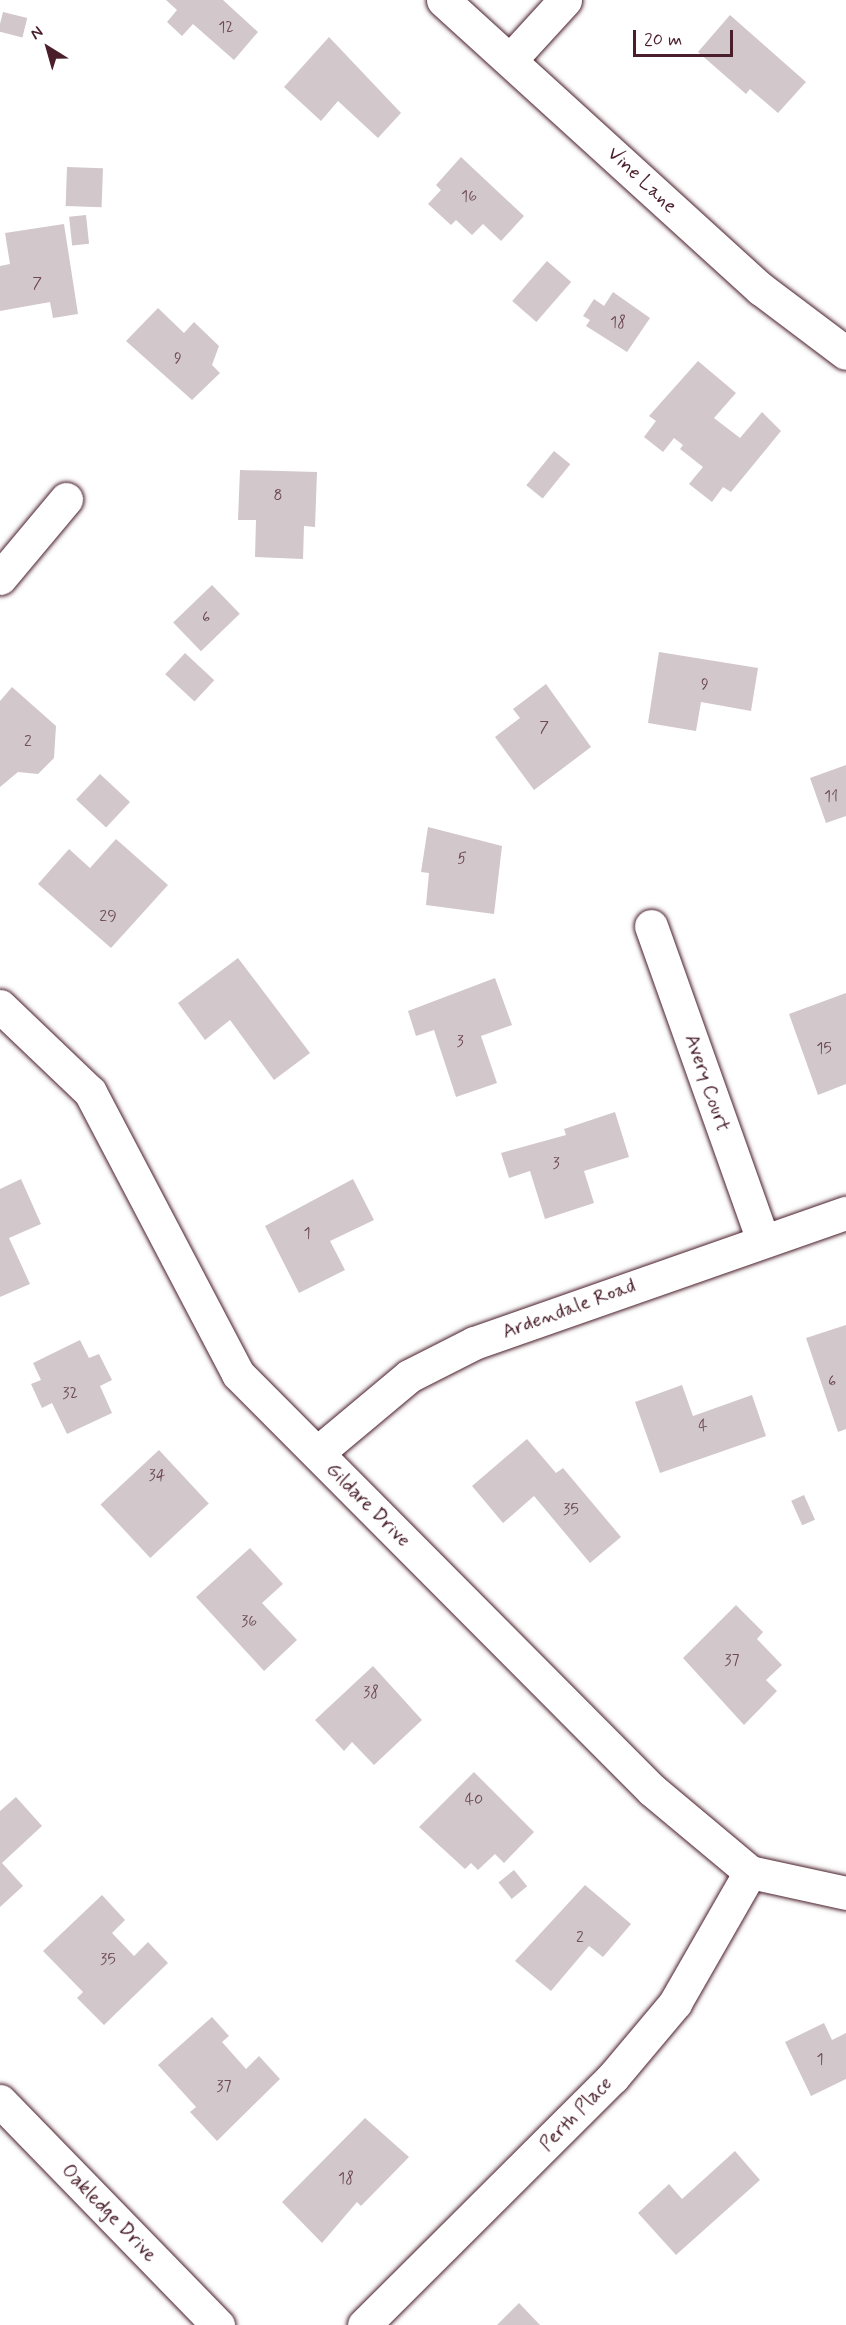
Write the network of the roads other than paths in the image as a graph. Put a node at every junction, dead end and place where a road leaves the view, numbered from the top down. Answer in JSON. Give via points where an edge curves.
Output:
{"nodes":[{"id":1,"x":443,"y":0,"type":"edge"},
{"id":2,"x":565,"y":0,"type":"edge"},
{"id":3,"x":511,"y":59,"type":"junction"},
{"id":4,"x":846,"y":353,"type":"edge"},
{"id":5,"x":66,"y":499,"type":"dead end"},
{"id":6,"x":0,"y":578,"type":"edge"},
{"id":7,"x":651,"y":926,"type":"dead end"},
{"id":8,"x":0,"y":1006,"type":"edge"},
{"id":9,"x":846,"y":1213,"type":"edge"},
{"id":10,"x":763,"y":1241,"type":"junction"},
{"id":11,"x":317,"y":1453,"type":"junction"},
{"id":12,"x":750,"y":1872,"type":"junction"},
{"id":13,"x":846,"y":1893,"type":"edge"},
{"id":14,"x":0,"y":2101,"type":"edge"},
{"id":15,"x":218,"y":2325,"type":"edge"},
{"id":16,"x":364,"y":2325,"type":"edge"}],
"edges":[{"from":1,"to":3,"type":"street","name":"Vine Lane"},
{"from":2,"to":3,"type":"street"},
{"from":3,"to":4,"type":"street","name":"Vine Lane","via":[[761,289]]},
{"from":5,"to":6,"type":"street"},
{"from":7,"to":10,"type":"street","name":"Avery Court"},
{"from":8,"to":11,"type":"street","name":"Gildare Drive","via":[[90,1092],[238,1374]]},
{"from":9,"to":10,"type":"street","name":"Ardendale Road"},
{"from":10,"to":11,"type":"street","name":"Ardendale Road","via":[[474,1343],[409,1376]]},
{"from":11,"to":12,"type":"street","name":"Gildare Drive","via":[[652,1790]]},
{"from":12,"to":13,"type":"street","name":"Gildare Drive"},
{"from":12,"to":16,"type":"street","name":"Perth Place","via":[[675,2003],[613,2078]]},
{"from":14,"to":15,"type":"street","name":"Oakledge Drive"}]}
